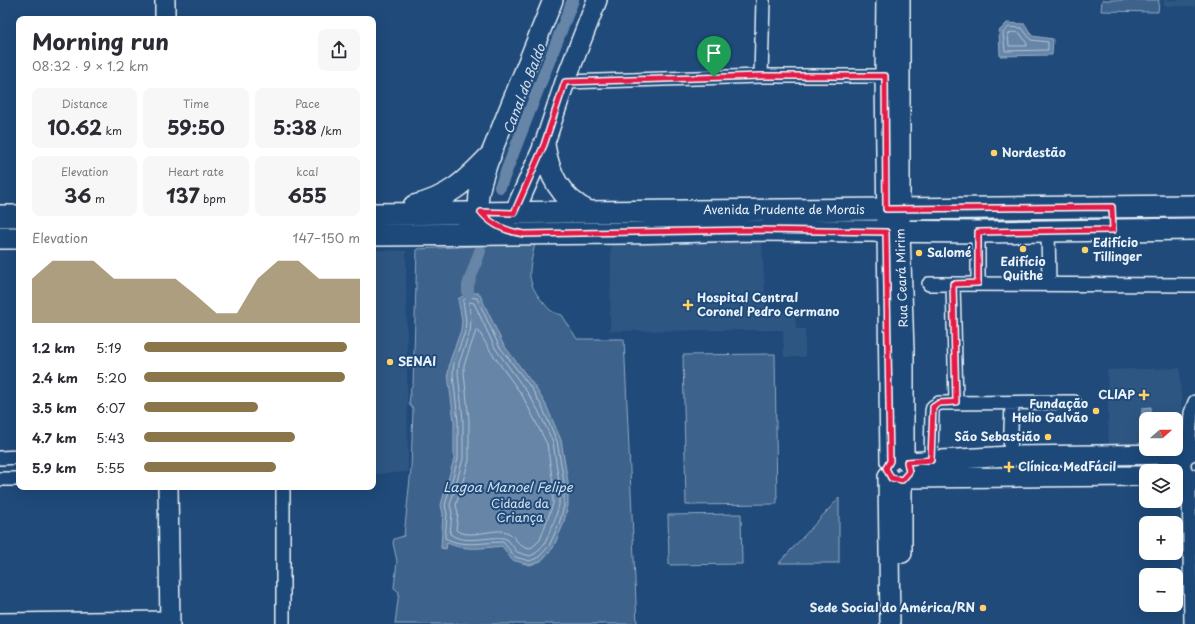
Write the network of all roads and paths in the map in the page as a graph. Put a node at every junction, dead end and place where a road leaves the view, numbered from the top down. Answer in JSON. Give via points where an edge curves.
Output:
{"nodes":[{"id":1,"x":553,"y":0,"type":"edge"},
{"id":2,"x":597,"y":0,"type":"edge"},
{"id":3,"x":763,"y":0,"type":"edge"},
{"id":4,"x":886,"y":0,"type":"edge"},
{"id":5,"x":900,"y":0,"type":"edge"},
{"id":6,"x":761,"y":76,"type":"junction"},
{"id":7,"x":885,"y":76,"type":"junction"},
{"id":8,"x":565,"y":82,"type":"junction"},
{"id":9,"x":544,"y":145,"type":"junction"},
{"id":10,"x":490,"y":156,"type":"junction"},
{"id":11,"x":1195,"y":206,"type":"edge"},
{"id":12,"x":1112,"y":207,"type":"junction"},
{"id":13,"x":807,"y":209,"type":"junction"},
{"id":14,"x":893,"y":209,"type":"junction"},
{"id":15,"x":589,"y":212,"type":"junction"},
{"id":16,"x":514,"y":213,"type":"junction"},
{"id":17,"x":376,"y":214,"type":"edge"},
{"id":18,"x":376,"y":214,"type":"edge"},
{"id":19,"x":0,"y":216,"type":"edge"},
{"id":20,"x":16,"y":216,"type":"edge"},
{"id":21,"x":486,"y":218,"type":"junction"},
{"id":22,"x":1195,"y":229,"type":"edge"},
{"id":23,"x":750,"y":230,"type":"junction"},
{"id":24,"x":1113,"y":230,"type":"junction"},
{"id":25,"x":1048,"y":231,"type":"junction"},
{"id":26,"x":893,"y":232,"type":"junction"},
{"id":27,"x":978,"y":232,"type":"junction"},
{"id":28,"x":423,"y":234,"type":"junction"},
{"id":29,"x":524,"y":234,"type":"junction"},
{"id":30,"x":376,"y":235,"type":"edge"},
{"id":31,"x":0,"y":238,"type":"edge"},
{"id":32,"x":16,"y":238,"type":"edge"},
{"id":33,"x":978,"y":283,"type":"junction"},
{"id":34,"x":1049,"y":283,"type":"junction"},
{"id":35,"x":929,"y":284,"type":"dead end"},
{"id":36,"x":953,"y":284,"type":"junction"},
{"id":37,"x":1195,"y":285,"type":"edge"},
{"id":38,"x":956,"y":402,"type":"junction"},
{"id":39,"x":1074,"y":402,"type":"dead end"},
{"id":40,"x":1195,"y":402,"type":"edge"},
{"id":41,"x":1012,"y":403,"type":"junction"},
{"id":42,"x":1189,"y":452,"type":"edge"},
{"id":43,"x":1010,"y":456,"type":"junction"},
{"id":44,"x":16,"y":457,"type":"edge"},
{"id":45,"x":0,"y":458,"type":"edge"},
{"id":46,"x":931,"y":460,"type":"junction"},
{"id":47,"x":899,"y":469,"type":"junction"},
{"id":48,"x":1139,"y":476,"type":"edge"},
{"id":49,"x":1186,"y":478,"type":"edge"},
{"id":50,"x":0,"y":479,"type":"edge"},
{"id":51,"x":16,"y":479,"type":"edge"},
{"id":52,"x":168,"y":490,"type":"edge"},
{"id":53,"x":283,"y":490,"type":"edge"},
{"id":54,"x":0,"y":620,"type":"edge"},
{"id":55,"x":170,"y":621,"type":"edge"},
{"id":56,"x":283,"y":624,"type":"edge"},
{"id":57,"x":890,"y":624,"type":"edge"},
{"id":58,"x":902,"y":624,"type":"edge"},
{"id":59,"x":1191,"y":624,"type":"edge"}],
"edges":[{"from":1,"to":10,"type":"street"},
{"from":2,"to":8,"type":"street"},
{"from":3,"to":6,"type":"street"},
{"from":4,"to":7,"type":"street","name":"Rua Ceará Mirim"},
{"from":5,"to":14,"type":"street","name":"Rua Ceará Mirim"},
{"from":6,"to":7,"type":"street"},
{"from":6,"to":8,"type":"street"},
{"from":7,"to":14,"type":"street","name":"Rua Ceará Mirim"},
{"from":8,"to":9,"type":"street"},
{"from":9,"to":15,"type":"main road","via":[[549,168],[558,186],[571,201]]},
{"from":9,"to":16,"type":"street"},
{"from":10,"to":17,"type":"main road","via":[[462,184],[444,196],[420,205]]},
{"from":10,"to":21,"type":"street","via":[[478,197]]},
{"from":11,"to":12,"type":"main road","name":"Avenida Prudente de Morais"},
{"from":12,"to":14,"type":"main road","name":"Avenida Prudente de Morais"},
{"from":12,"to":24,"type":"main road"},
{"from":13,"to":14,"type":"main road","name":"Avenida Prudente de Morais"},
{"from":13,"to":15,"type":"main road","name":"Avenida Prudente de Morais"},
{"from":13,"to":23,"type":"main road","via":[[760,219],[754,222]]},
{"from":14,"to":26,"type":"street","name":"Rua Ceará Mirim"},
{"from":15,"to":16,"type":"main road","name":"Avenida Prudente de Morais"},
{"from":16,"to":21,"type":"main road","name":"Avenida Prudente de Morais"},
{"from":18,"to":21,"type":"main road","name":"Avenida Prudente de Morais"},
{"from":19,"to":20,"type":"main road"},
{"from":21,"to":28,"type":"street"},
{"from":21,"to":29,"type":"street","via":[[505,230]]},
{"from":22,"to":24,"type":"main road","name":"Avenida Prudente de Morais"},
{"from":23,"to":26,"type":"main road","name":"Avenida Prudente de Morais"},
{"from":23,"to":29,"type":"main road","name":"Avenida Prudente de Morais"},
{"from":24,"to":25,"type":"main road","name":"Avenida Prudente de Morais"},
{"from":25,"to":27,"type":"main road","name":"Avenida Prudente de Morais"},
{"from":25,"to":34,"type":"street"},
{"from":26,"to":27,"type":"main road","name":"Avenida Prudente de Morais"},
{"from":26,"to":47,"type":"street","name":"Rua Ceará Mirim"},
{"from":27,"to":33,"type":"street"},
{"from":28,"to":29,"type":"main road","name":"Avenida Prudente de Morais"},
{"from":28,"to":30,"type":"main road","name":"Avenida Prudente de Morais"},
{"from":31,"to":32,"type":"main road"},
{"from":33,"to":34,"type":"street"},
{"from":33,"to":36,"type":"street"},
{"from":34,"to":37,"type":"street"},
{"from":35,"to":36,"type":"street"},
{"from":36,"to":38,"type":"street"},
{"from":38,"to":41,"type":"street"},
{"from":38,"to":46,"type":"street","via":[[939,403],[933,407]]},
{"from":39,"to":41,"type":"street"},
{"from":40,"to":42,"type":"street","via":[[1191,413]]},
{"from":41,"to":43,"type":"street"},
{"from":42,"to":43,"type":"street"},
{"from":42,"to":49,"type":"street","via":[[1181,462],[1182,472]]},
{"from":43,"to":46,"type":"street"},
{"from":44,"to":45,"type":"street"},
{"from":46,"to":47,"type":"street"},
{"from":47,"to":48,"type":"street"},
{"from":47,"to":57,"type":"street","name":"Rua Ceará Mirim"},
{"from":47,"to":58,"type":"street","name":"Rua Ceará Mirim"},
{"from":49,"to":59,"type":"street"},
{"from":50,"to":51,"type":"street"},
{"from":52,"to":55,"type":"street"},
{"from":53,"to":56,"type":"street"},
{"from":54,"to":55,"type":"street"}]}
